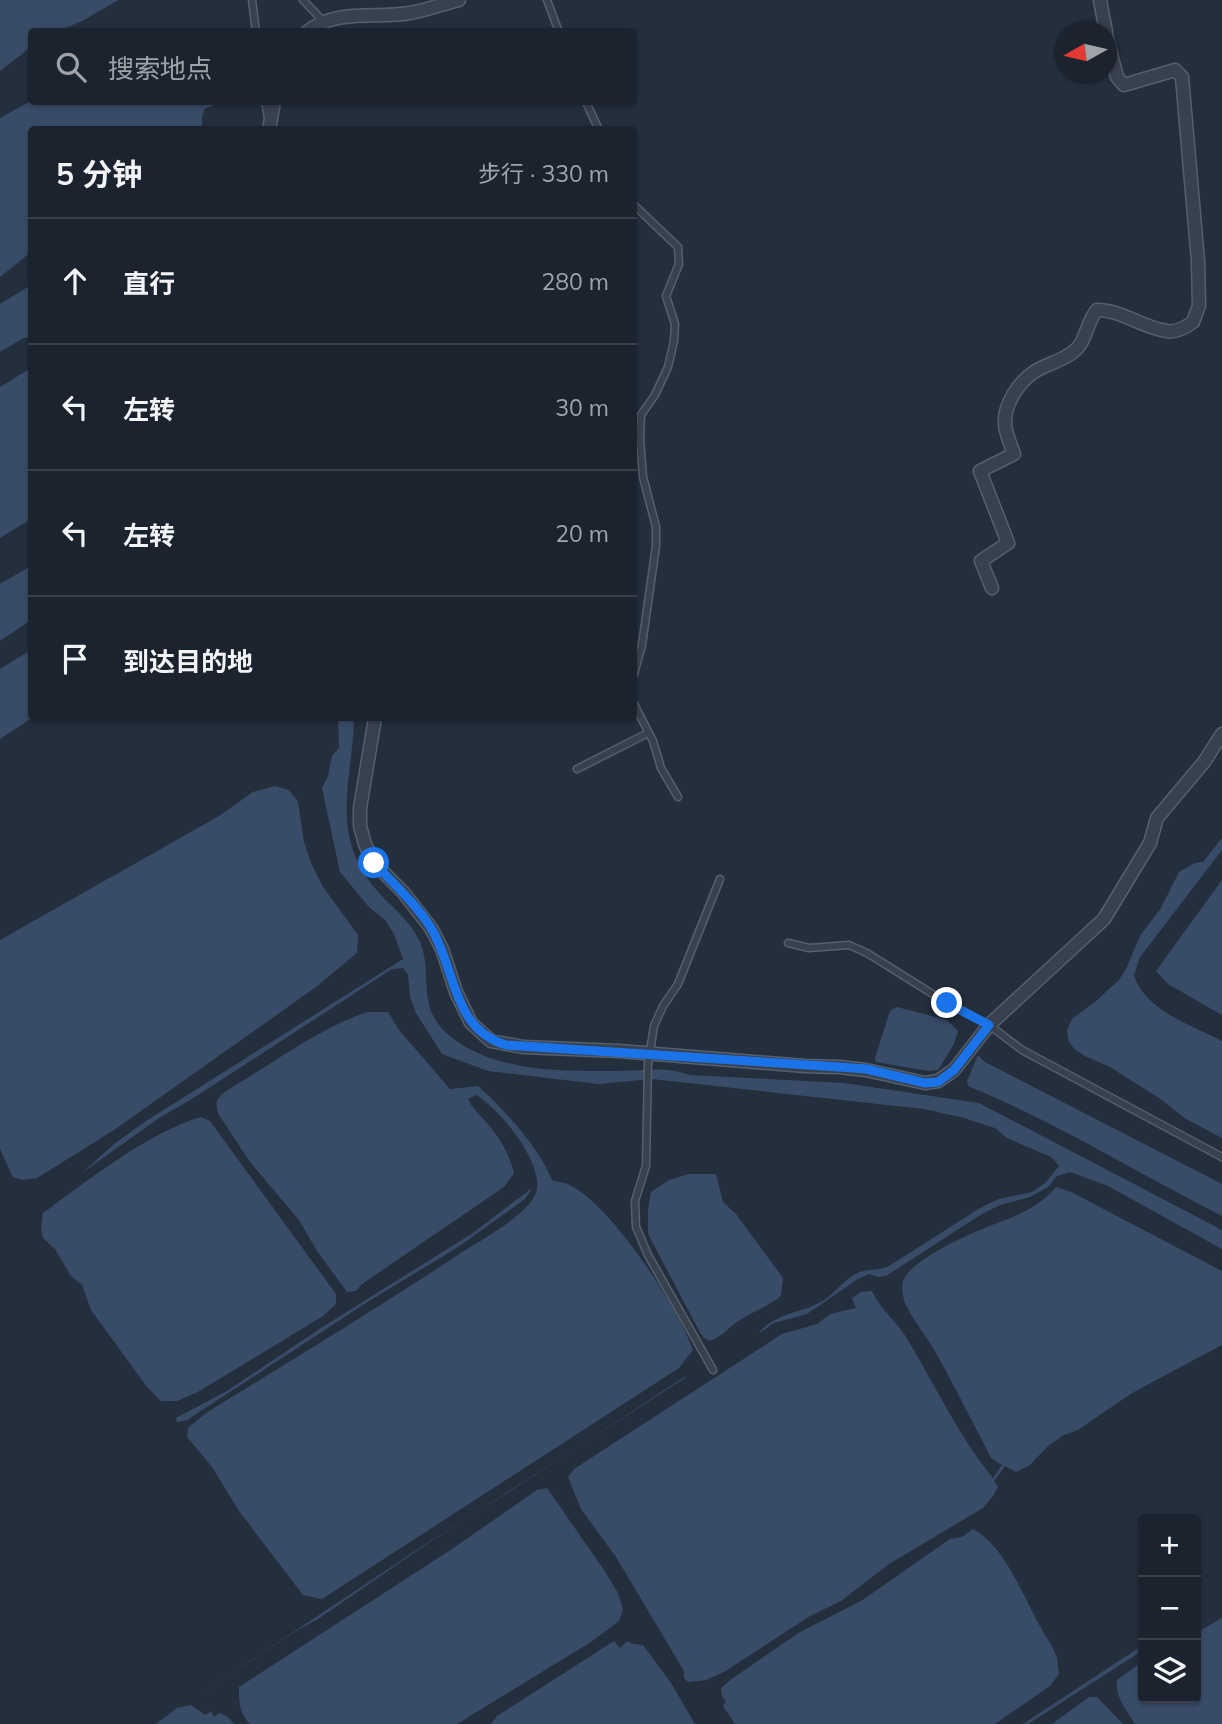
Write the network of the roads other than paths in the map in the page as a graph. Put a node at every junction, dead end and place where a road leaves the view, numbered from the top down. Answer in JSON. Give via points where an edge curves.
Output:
{"nodes":[{"id":1,"x":252,"y":0,"type":"edge"},
{"id":2,"x":303,"y":0,"type":"edge"},
{"id":3,"x":459,"y":0,"type":"edge"},
{"id":4,"x":547,"y":0,"type":"edge"},
{"id":5,"x":1100,"y":0,"type":"edge"},
{"id":6,"x":323,"y":21,"type":"junction"},
{"id":7,"x":1104,"y":21,"type":"edge"},
{"id":8,"x":256,"y":28,"type":"edge"},
{"id":9,"x":313,"y":28,"type":"edge"},
{"id":10,"x":558,"y":28,"type":"edge"},
{"id":11,"x":1117,"y":77,"type":"edge"},
{"id":12,"x":265,"y":105,"type":"edge"},
{"id":13,"x":273,"y":105,"type":"edge"},
{"id":14,"x":587,"y":105,"type":"edge"},
{"id":15,"x":269,"y":126,"type":"edge"},
{"id":16,"x":269,"y":126,"type":"edge"},
{"id":17,"x":597,"y":126,"type":"edge"},
{"id":18,"x":637,"y":208,"type":"edge"},
{"id":19,"x":992,"y":588,"type":"dead end"},
{"id":20,"x":637,"y":663,"type":"edge"},
{"id":21,"x":637,"y":710,"type":"edge"},
{"id":22,"x":374,"y":721,"type":"edge"},
{"id":23,"x":648,"y":733,"type":"junction"},
{"id":24,"x":1222,"y":734,"type":"edge"},
{"id":25,"x":577,"y":769,"type":"dead end"},
{"id":26,"x":678,"y":797,"type":"dead end"},
{"id":27,"x":720,"y":880,"type":"dead end"},
{"id":28,"x":788,"y":943,"type":"dead end"},
{"id":29,"x":989,"y":1025,"type":"junction"},
{"id":30,"x":649,"y":1059,"type":"junction"},
{"id":31,"x":1222,"y":1157,"type":"edge"},
{"id":32,"x":713,"y":1370,"type":"dead end"}],
"edges":[{"from":1,"to":8,"type":"lane"},
{"from":2,"to":6,"type":"lane"},
{"from":3,"to":6,"type":"street","via":[[410,13]]},
{"from":4,"to":10,"type":"lane"},
{"from":5,"to":7,"type":"street"},
{"from":6,"to":9,"type":"street"},
{"from":11,"to":19,"type":"street","via":[[1124,85],[1175,70],[1182,77],[1199,306],[1193,322],[1168,332],[1110,310],[1097,310],[1074,352],[1032,373],[1014,392],[1005,425],[1014,454],[980,471],[1008,543],[981,561]]},
{"from":12,"to":15,"type":"lane"},
{"from":13,"to":16,"type":"street"},
{"from":14,"to":17,"type":"lane"},
{"from":18,"to":20,"type":"lane","via":[[678,247],[679,264],[666,296],[675,324],[668,367],[641,415],[643,477],[656,527],[656,546]]},
{"from":21,"to":23,"type":"lane"},
{"from":22,"to":30,"type":"street","via":[[360,808],[365,844],[374,863],[431,928],[471,1023],[491,1041],[506,1045]]},
{"from":23,"to":25,"type":"lane"},
{"from":23,"to":26,"type":"lane"},
{"from":24,"to":29,"type":"street","via":[[1157,818],[1150,843],[1104,919]]},
{"from":27,"to":30,"type":"lane","via":[[678,984],[654,1026]]},
{"from":28,"to":29,"type":"lane","via":[[809,948],[849,945]]},
{"from":29,"to":30,"type":"street","via":[[954,1070],[938,1082],[866,1069]]},
{"from":29,"to":31,"type":"lane","via":[[1022,1050]]},
{"from":30,"to":32,"type":"lane","via":[[646,1166],[635,1201],[636,1227]]}]}
